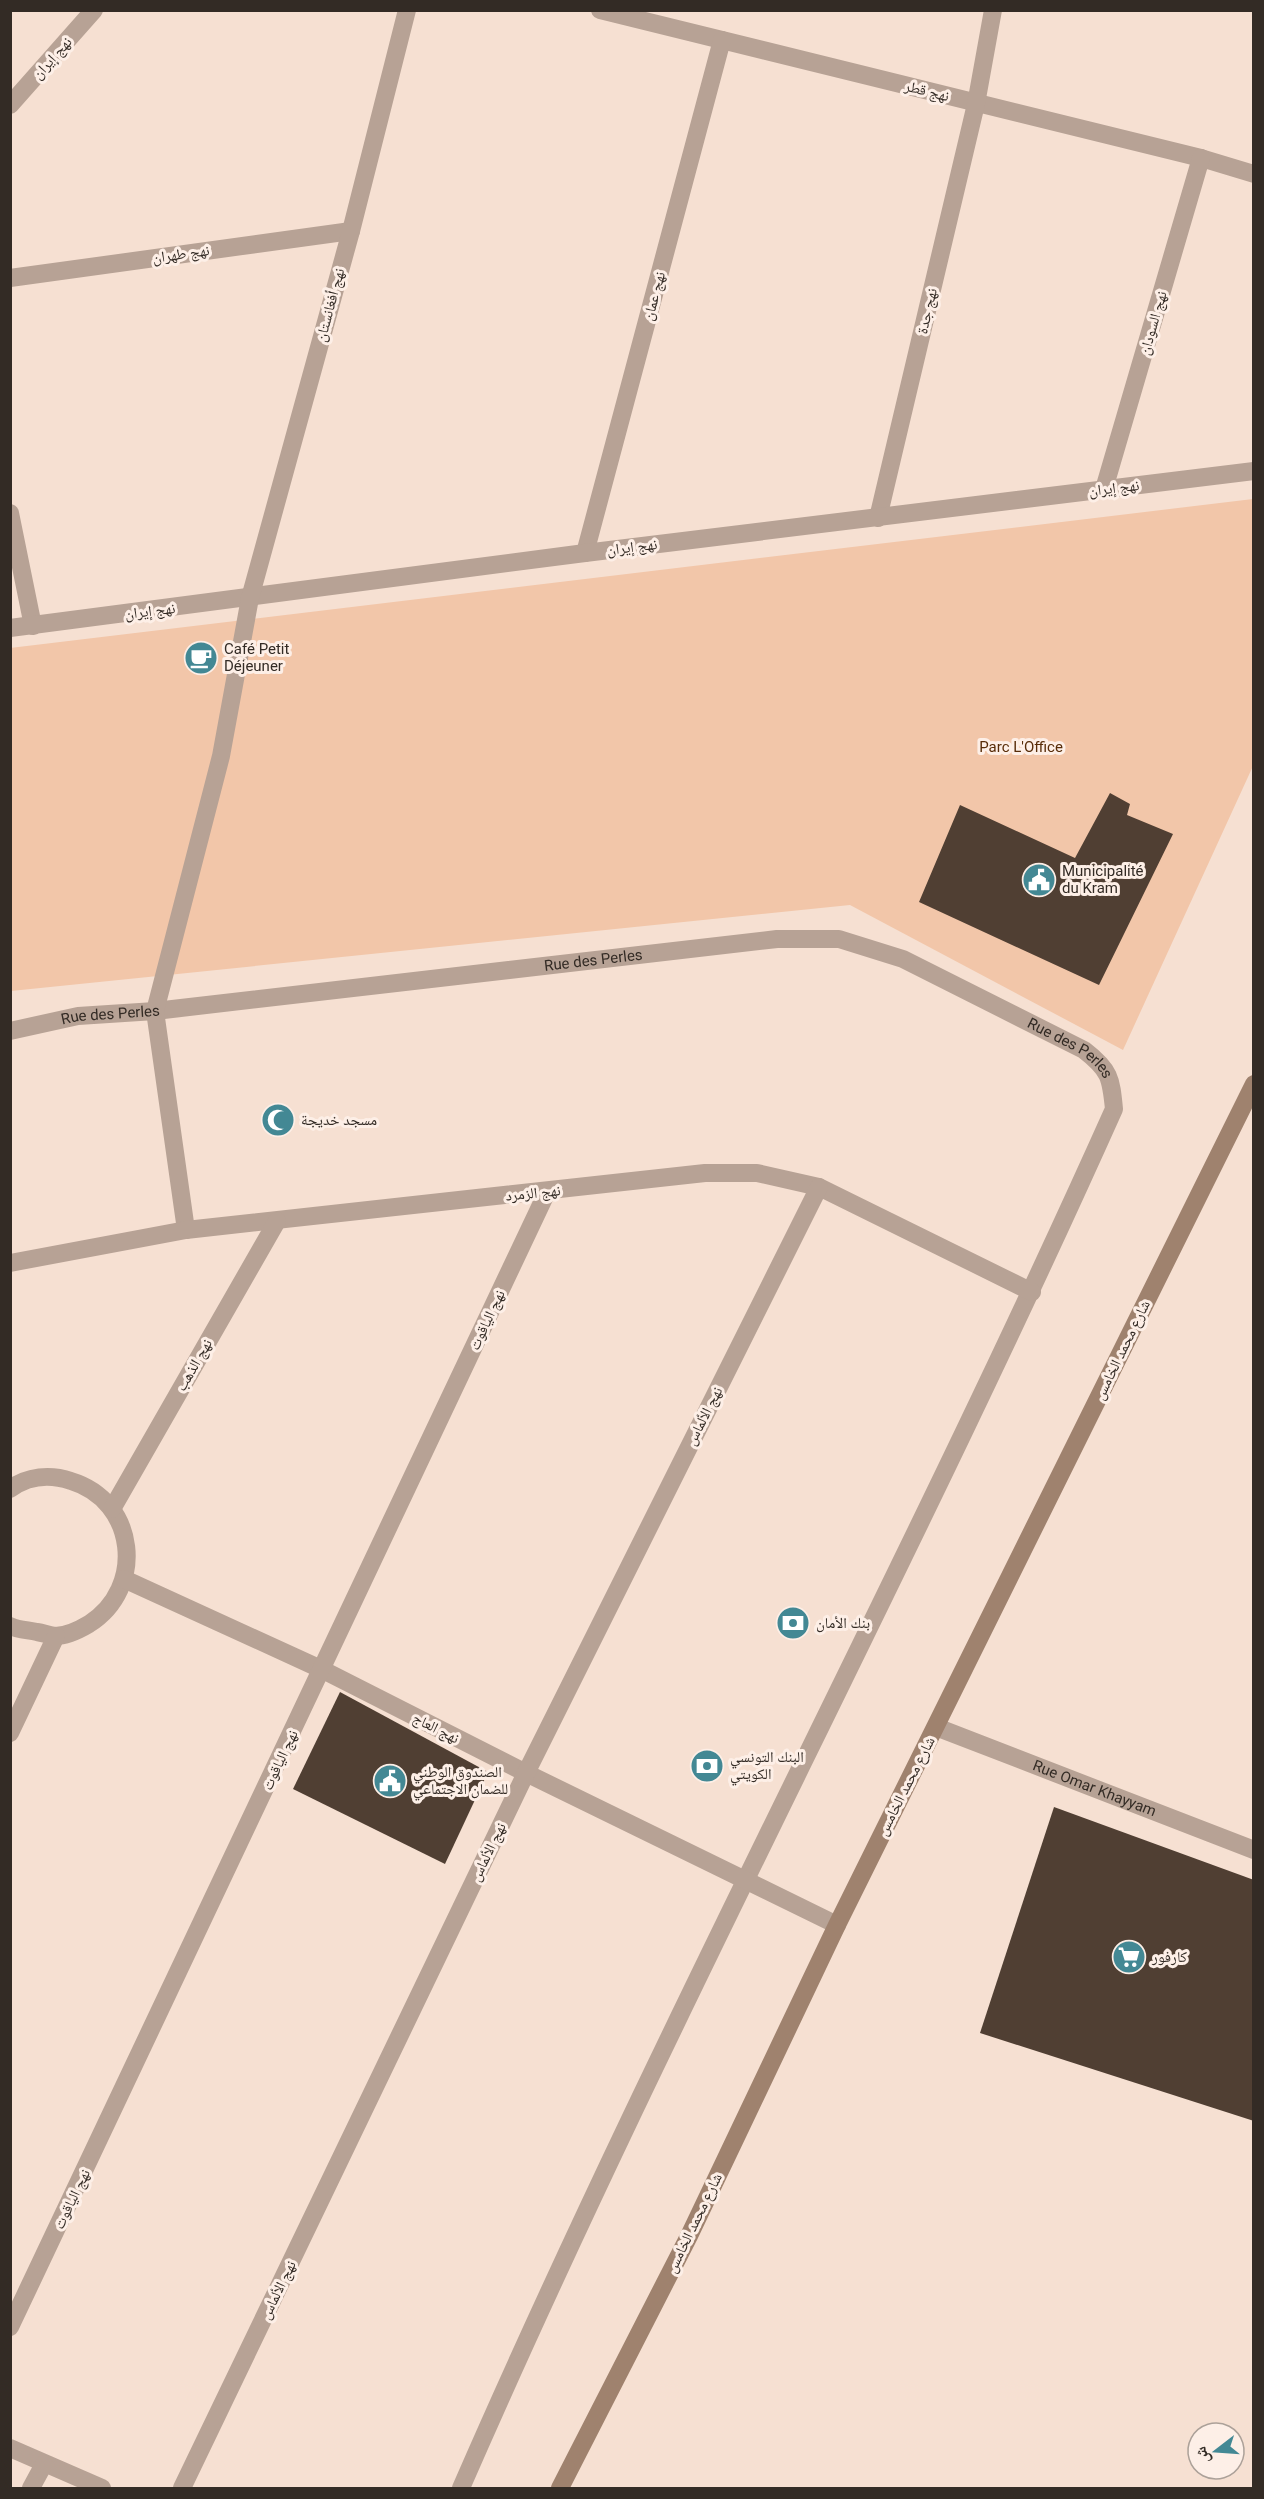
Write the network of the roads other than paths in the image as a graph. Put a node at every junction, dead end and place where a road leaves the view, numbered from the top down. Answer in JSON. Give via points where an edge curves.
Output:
{"nodes":[{"id":1,"x":94,"y":10,"type":"edge"},
{"id":2,"x":407,"y":10,"type":"edge"},
{"id":3,"x":600,"y":10,"type":"edge"},
{"id":4,"x":993,"y":10,"type":"edge"},
{"id":5,"x":722,"y":40,"type":"junction"},
{"id":6,"x":976,"y":104,"type":"junction"},
{"id":7,"x":10,"y":105,"type":"edge"},
{"id":8,"x":1201,"y":158,"type":"junction"},
{"id":9,"x":1254,"y":174,"type":"edge"},
{"id":10,"x":351,"y":231,"type":"junction"},
{"id":11,"x":10,"y":278,"type":"edge"},
{"id":12,"x":1254,"y":471,"type":"edge"},
{"id":13,"x":1104,"y":489,"type":"junction"},
{"id":14,"x":10,"y":513,"type":"edge"},
{"id":15,"x":878,"y":518,"type":"junction"},
{"id":16,"x":585,"y":553,"type":"junction"},
{"id":17,"x":250,"y":598,"type":"junction"},
{"id":18,"x":33,"y":626,"type":"junction"},
{"id":19,"x":10,"y":628,"type":"edge"},
{"id":20,"x":155,"y":1011,"type":"junction"},
{"id":21,"x":10,"y":1031,"type":"edge"},
{"id":22,"x":1254,"y":1084,"type":"edge"},
{"id":23,"x":819,"y":1187,"type":"junction"},
{"id":24,"x":547,"y":1192,"type":"junction"},
{"id":25,"x":277,"y":1221,"type":"junction"},
{"id":26,"x":186,"y":1230,"type":"junction"},
{"id":27,"x":10,"y":1263,"type":"edge"},
{"id":28,"x":1032,"y":1292,"type":"junction"},
{"id":29,"x":14,"y":1485,"type":"edge"},
{"id":30,"x":112,"y":1509,"type":"junction"},
{"id":31,"x":124,"y":1579,"type":"junction"},
{"id":32,"x":10,"y":1626,"type":"edge"},
{"id":33,"x":56,"y":1636,"type":"junction"},
{"id":34,"x":323,"y":1670,"type":"junction"},
{"id":35,"x":936,"y":1727,"type":"junction"},
{"id":36,"x":10,"y":1733,"type":"edge"},
{"id":37,"x":526,"y":1773,"type":"junction"},
{"id":38,"x":1254,"y":1850,"type":"edge"},
{"id":39,"x":746,"y":1881,"type":"junction"},
{"id":40,"x":837,"y":1925,"type":"junction"},
{"id":41,"x":10,"y":2327,"type":"edge"},
{"id":42,"x":10,"y":2448,"type":"edge"},
{"id":43,"x":44,"y":2463,"type":"junction"},
{"id":44,"x":31,"y":2488,"type":"edge"},
{"id":45,"x":102,"y":2488,"type":"edge"},
{"id":46,"x":182,"y":2488,"type":"edge"},
{"id":47,"x":461,"y":2488,"type":"edge"},
{"id":48,"x":560,"y":2488,"type":"edge"}],
"edges":[{"from":1,"to":7,"type":"street","name":"نهج إيران"},
{"from":2,"to":10,"type":"street","name":"نهج أفغانستان"},
{"from":3,"to":5,"type":"street","name":"نهج قطر"},
{"from":4,"to":6,"type":"street","name":"نهج جدة"},
{"from":5,"to":6,"type":"street","name":"نهج قطر"},
{"from":5,"to":16,"type":"street","name":"نهج عمان"},
{"from":6,"to":8,"type":"street","name":"نهج قطر"},
{"from":6,"to":15,"type":"street","name":"نهج جدة"},
{"from":8,"to":9,"type":"street","name":"نهج قطر"},
{"from":8,"to":13,"type":"street","name":"نهج السودان"},
{"from":10,"to":11,"type":"street","name":"نهج طهران"},
{"from":10,"to":17,"type":"street","name":"نهج أفغانستان"},
{"from":12,"to":13,"type":"street","name":"نهج إيران"},
{"from":13,"to":15,"type":"street","name":"نهج إيران"},
{"from":14,"to":18,"type":"street"},
{"from":15,"to":16,"type":"street","name":"نهج إيران"},
{"from":16,"to":17,"type":"street","name":"نهج إيران"},
{"from":17,"to":18,"type":"street","name":"نهج إيران"},
{"from":17,"to":20,"type":"street","name":"نهج أفغانستان","via":[[221,756]]},
{"from":18,"to":19,"type":"street","name":"نهج إيران"},
{"from":20,"to":21,"type":"street","name":"Rue des Perles","via":[[78,1016]]},
{"from":20,"to":26,"type":"street"},
{"from":20,"to":28,"type":"street","name":"Rue des Perles","via":[[777,939],[839,939],[903,959],[1084,1050],[1102,1064],[1112,1080],[1114,1109]]},
{"from":22,"to":35,"type":"main road","name":"شارع محمد الخامس"},
{"from":23,"to":24,"type":"street","name":"نهج الزمرد","via":[[757,1173],[705,1173]]},
{"from":23,"to":28,"type":"street","name":"نهج الزمرد"},
{"from":23,"to":37,"type":"street","name":"نهج الألماس"},
{"from":24,"to":25,"type":"street","name":"نهج الزمرد"},
{"from":24,"to":34,"type":"street","name":"نهج الياقوت"},
{"from":25,"to":26,"type":"street","name":"نهج الزمرد"},
{"from":25,"to":30,"type":"street","name":"نهج الذهب"},
{"from":26,"to":27,"type":"street","name":"نهج الزمرد"},
{"from":28,"to":39,"type":"street"},
{"from":29,"to":30,"type":"street","via":[[41,1477],[71,1481],[97,1494]]},
{"from":30,"to":31,"type":"street","via":[[126,1543]]},
{"from":31,"to":33,"type":"street","via":[[99,1618],[79,1630]]},
{"from":31,"to":34,"type":"street","name":"نهج العاج"},
{"from":32,"to":33,"type":"street"},
{"from":33,"to":36,"type":"street"},
{"from":34,"to":37,"type":"street","name":"نهج العاج"},
{"from":34,"to":41,"type":"street","name":"نهج الياقوت"},
{"from":35,"to":38,"type":"street","name":"Rue Omar Khayyam"},
{"from":35,"to":40,"type":"main road","name":"شارع محمد الخامس"},
{"from":37,"to":39,"type":"street","name":"نهج العاج"},
{"from":37,"to":46,"type":"street","name":"نهج الألماس"},
{"from":39,"to":40,"type":"street","name":"نهج العاج"},
{"from":39,"to":47,"type":"street"},
{"from":40,"to":48,"type":"main road","name":"شارع محمد الخامس","via":[[689,2235]]},
{"from":42,"to":43,"type":"street"},
{"from":43,"to":44,"type":"street"},
{"from":43,"to":45,"type":"street"}]}
